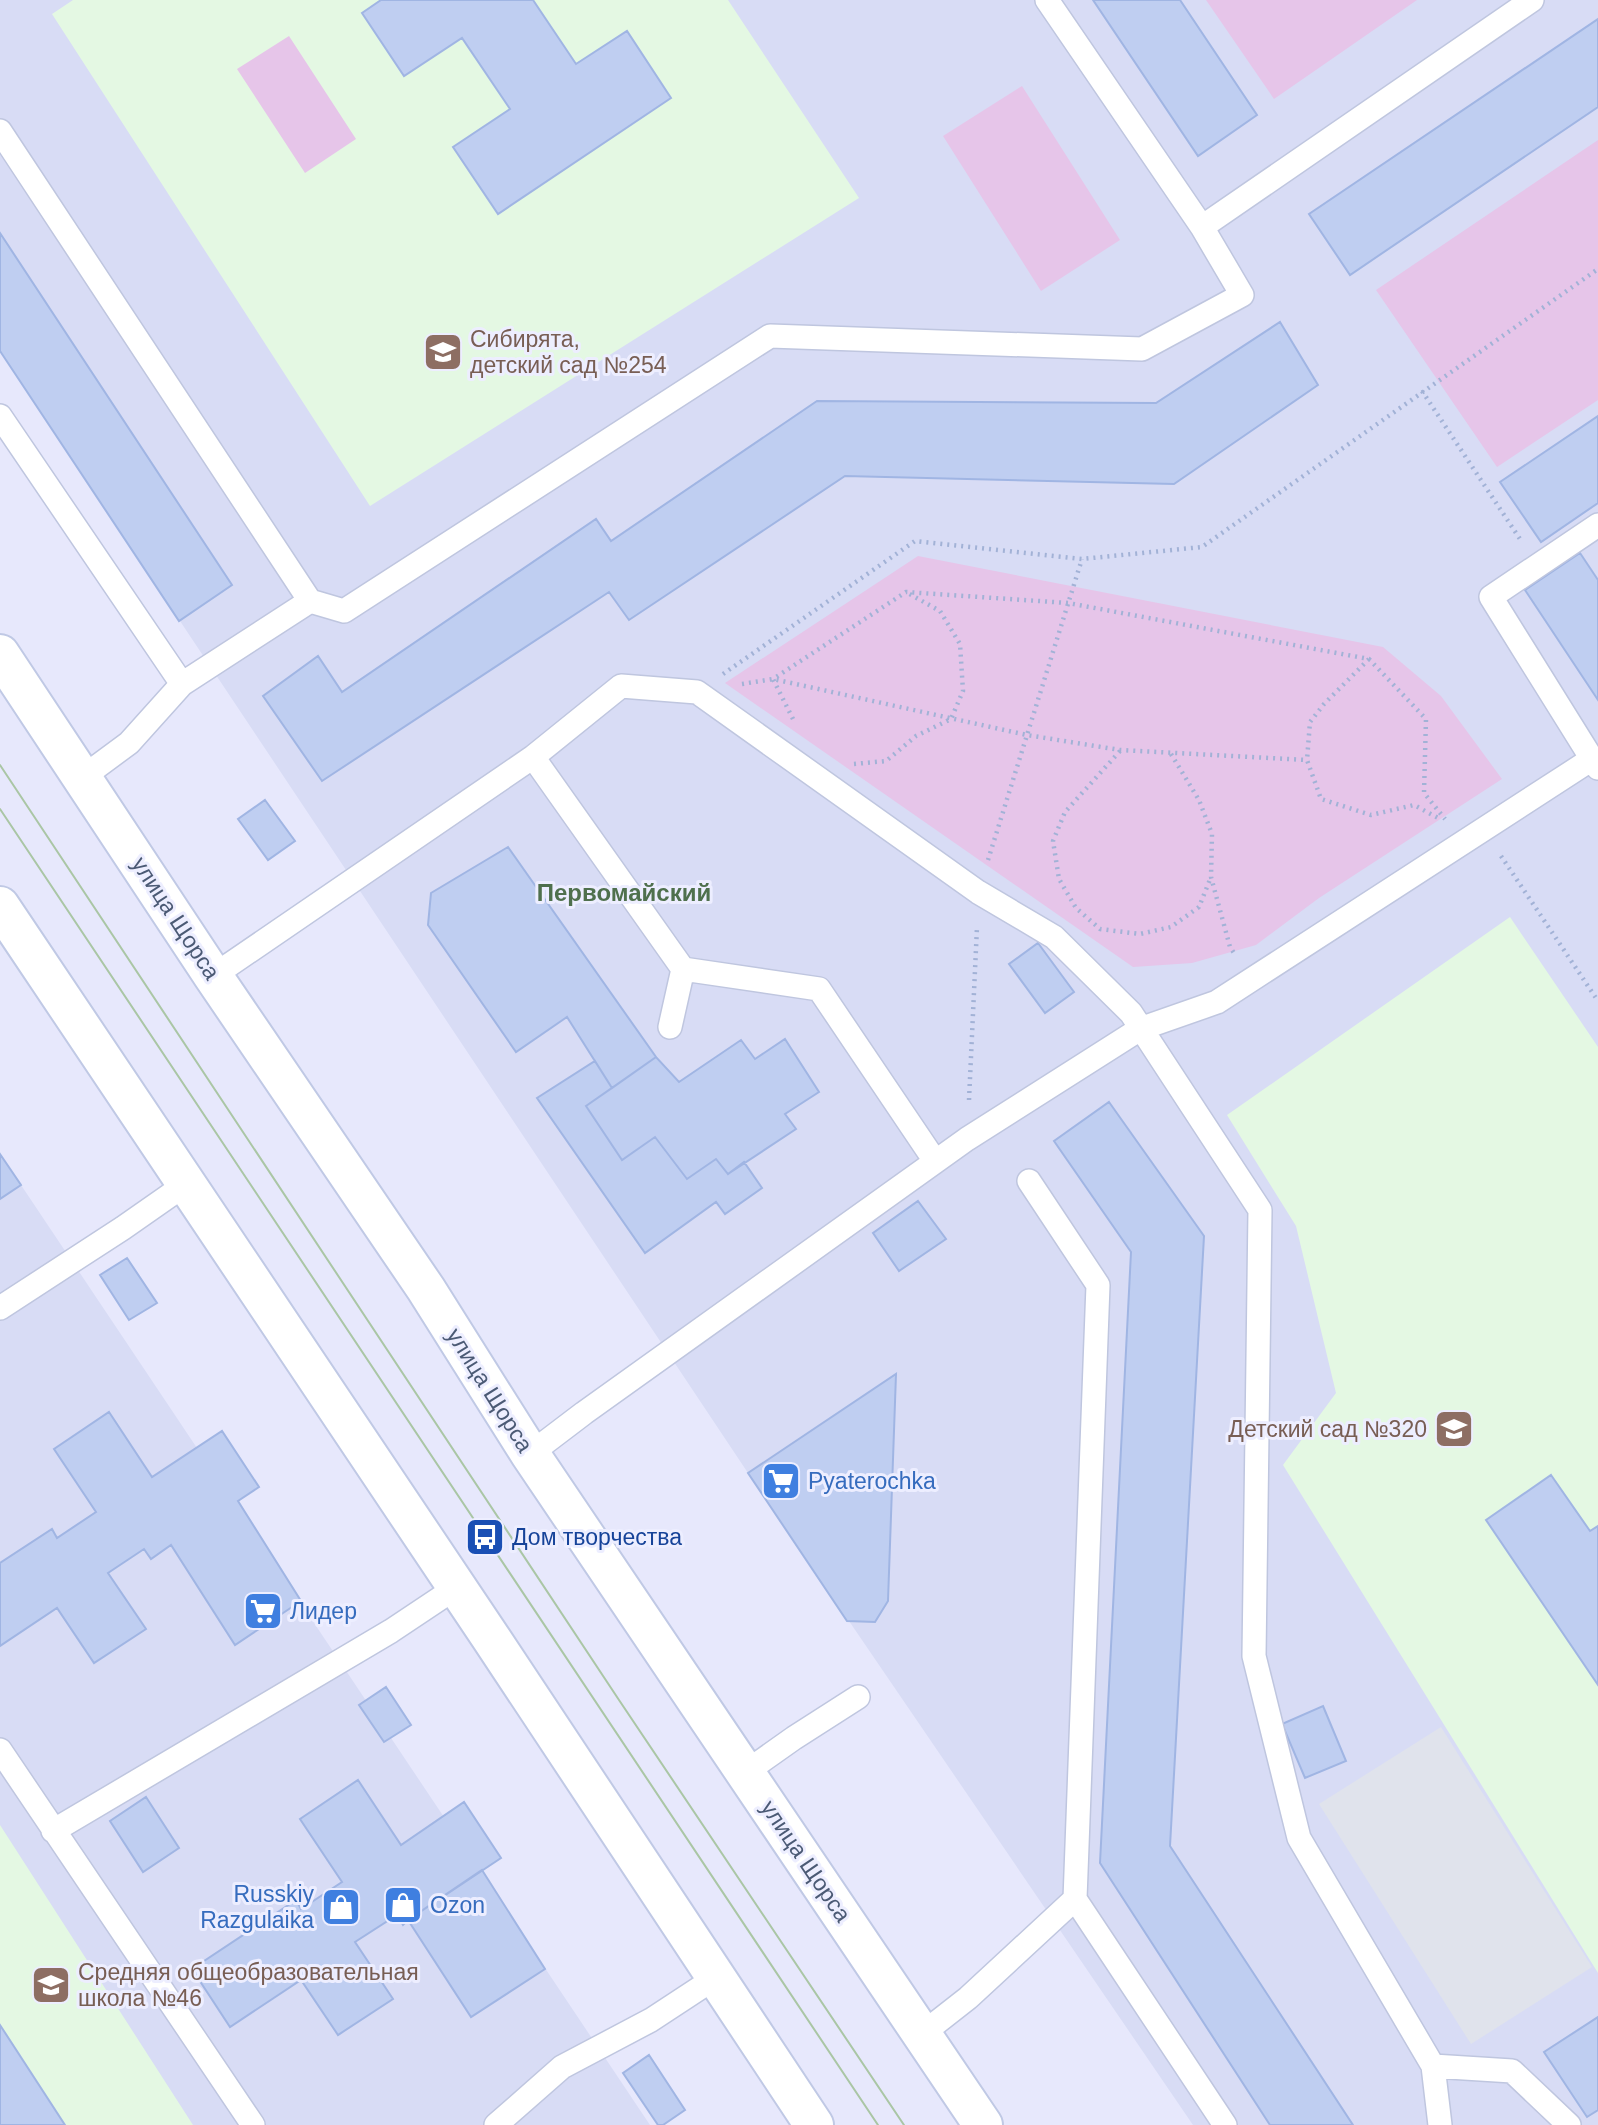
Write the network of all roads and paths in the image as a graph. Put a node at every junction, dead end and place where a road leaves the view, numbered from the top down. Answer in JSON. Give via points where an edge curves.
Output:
{"nodes":[{"id":1,"x":1047,"y":0,"type":"edge"},
{"id":2,"x":1532,"y":0,"type":"edge"},
{"id":3,"x":0,"y":131,"type":"edge"},
{"id":4,"x":1202,"y":227,"type":"junction"},
{"id":5,"x":1598,"y":269,"type":"edge"},
{"id":6,"x":1422,"y":391,"type":"junction"},
{"id":7,"x":0,"y":416,"type":"edge"},
{"id":8,"x":1598,"y":524,"type":"edge"},
{"id":9,"x":1082,"y":559,"type":"junction"},
{"id":10,"x":1537,"y":565,"type":"junction"},
{"id":11,"x":906,"y":592,"type":"junction"},
{"id":12,"x":310,"y":601,"type":"junction"},
{"id":13,"x":1068,"y":603,"type":"junction"},
{"id":14,"x":0,"y":654,"type":"edge"},
{"id":15,"x":1369,"y":659,"type":"junction"},
{"id":16,"x":773,"y":679,"type":"junction"},
{"id":17,"x":182,"y":684,"type":"junction"},
{"id":18,"x":697,"y":692,"type":"junction"},
{"id":19,"x":951,"y":719,"type":"junction"},
{"id":20,"x":798,"y":730,"type":"dead end"},
{"id":21,"x":1027,"y":735,"type":"junction"},
{"id":22,"x":1121,"y":750,"type":"junction"},
{"id":23,"x":1171,"y":754,"type":"junction"},
{"id":24,"x":533,"y":757,"type":"junction"},
{"id":25,"x":1307,"y":760,"type":"junction"},
{"id":26,"x":1595,"y":764,"type":"edge"},
{"id":27,"x":848,"y":765,"type":"dead end"},
{"id":28,"x":83,"y":778,"type":"junction"},
{"id":29,"x":1483,"y":829,"type":"junction"},
{"id":30,"x":1212,"y":877,"type":"junction"},
{"id":31,"x":978,"y":892,"type":"junction"},
{"id":32,"x":0,"y":906,"type":"edge"},
{"id":33,"x":1236,"y":957,"type":"dead end"},
{"id":34,"x":682,"y":969,"type":"junction"},
{"id":35,"x":213,"y":976,"type":"junction"},
{"id":36,"x":1598,"y":1001,"type":"edge"},
{"id":37,"x":670,"y":1027,"type":"dead end"},
{"id":38,"x":1140,"y":1029,"type":"junction"},
{"id":39,"x":967,"y":1139,"type":"junction"},
{"id":40,"x":935,"y":1161,"type":"junction"},
{"id":41,"x":1029,"y":1181,"type":"dead end"},
{"id":42,"x":186,"y":1184,"type":"junction"},
{"id":43,"x":0,"y":1308,"type":"edge"},
{"id":44,"x":530,"y":1454,"type":"junction"},
{"id":45,"x":457,"y":1587,"type":"junction"},
{"id":46,"x":858,"y":1697,"type":"dead end"},
{"id":47,"x":0,"y":1750,"type":"edge"},
{"id":48,"x":746,"y":1772,"type":"junction"},
{"id":49,"x":53,"y":1831,"type":"junction"},
{"id":50,"x":1074,"y":1899,"type":"junction"},
{"id":51,"x":715,"y":1978,"type":"junction"},
{"id":52,"x":922,"y":2034,"type":"junction"},
{"id":53,"x":1433,"y":2066,"type":"junction"},
{"id":54,"x":253,"y":2125,"type":"edge"},
{"id":55,"x":496,"y":2125,"type":"edge"},
{"id":56,"x":814,"y":2125,"type":"edge"},
{"id":57,"x":983,"y":2125,"type":"edge"},
{"id":58,"x":1225,"y":2125,"type":"edge"},
{"id":59,"x":1440,"y":2125,"type":"edge"},
{"id":60,"x":1569,"y":2125,"type":"edge"}],
"edges":[{"from":1,"to":4,"type":"lane"},
{"from":2,"to":4,"type":"lane"},
{"from":3,"to":12,"type":"lane"},
{"from":4,"to":12,"type":"lane","via":[[1242,295],[1142,348],[770,336],[344,611]]},
{"from":5,"to":6,"type":"path"},
{"from":6,"to":9,"type":"path","via":[[1202,547]]},
{"from":6,"to":10,"type":"path"},
{"from":7,"to":17,"type":"lane"},
{"from":8,"to":10,"type":"lane"},
{"from":9,"to":13,"type":"path"},
{"from":9,"to":18,"type":"path","via":[[915,541]]},
{"from":10,"to":26,"type":"lane","via":[[1490,597]]},
{"from":11,"to":13,"type":"path"},
{"from":11,"to":16,"type":"path"},
{"from":11,"to":19,"type":"path","via":[[940,611],[960,644],[963,691]]},
{"from":12,"to":17,"type":"lane"},
{"from":13,"to":15,"type":"path"},
{"from":13,"to":21,"type":"path"},
{"from":14,"to":28,"type":"main road","name":"улица Щорса"},
{"from":15,"to":25,"type":"path","via":[[1310,722]]},
{"from":15,"to":25,"type":"path","via":[[1426,719],[1424,793],[1450,825],[1414,805],[1371,814],[1321,799]]},
{"from":16,"to":18,"type":"path"},
{"from":16,"to":19,"type":"path"},
{"from":16,"to":20,"type":"path"},
{"from":17,"to":28,"type":"lane","via":[[129,743]]},
{"from":18,"to":24,"type":"lane","via":[[621,686]]},
{"from":18,"to":31,"type":"lane"},
{"from":19,"to":21,"type":"path"},
{"from":19,"to":27,"type":"path","via":[[916,736],[886,761]]},
{"from":21,"to":22,"type":"path"},
{"from":21,"to":31,"type":"path"},
{"from":22,"to":23,"type":"path"},
{"from":22,"to":30,"type":"path","via":[[1065,812],[1053,841],[1059,879],[1076,908],[1100,929],[1150,932],[1171,927],[1199,907]]},
{"from":23,"to":25,"type":"path"},
{"from":23,"to":30,"type":"path","via":[[1199,800],[1212,834]]},
{"from":24,"to":34,"type":"lane"},
{"from":24,"to":35,"type":"lane"},
{"from":26,"to":29,"type":"lane"},
{"from":28,"to":35,"type":"main road","name":"улица Щорса"},
{"from":29,"to":36,"type":"path"},
{"from":29,"to":38,"type":"lane","via":[[1217,1002]]},
{"from":30,"to":33,"type":"path"},
{"from":31,"to":38,"type":"lane","via":[[1054,937],[1131,1013]]},
{"from":31,"to":39,"type":"path"},
{"from":32,"to":42,"type":"main road"},
{"from":34,"to":37,"type":"lane"},
{"from":34,"to":40,"type":"lane","via":[[819,989]]},
{"from":35,"to":44,"type":"main road","name":"улица Щорса","via":[[426,1289]]},
{"from":38,"to":39,"type":"lane"},
{"from":38,"to":53,"type":"lane","via":[[1260,1210],[1254,1656],[1299,1838]]},
{"from":39,"to":40,"type":"lane"},
{"from":40,"to":44,"type":"lane"},
{"from":41,"to":50,"type":"lane","via":[[1098,1285]]},
{"from":42,"to":43,"type":"lane"},
{"from":42,"to":45,"type":"main road"},
{"from":44,"to":48,"type":"main road","name":"улица Щорса"},
{"from":45,"to":49,"type":"lane","via":[[391,1632]]},
{"from":45,"to":51,"type":"main road"},
{"from":46,"to":48,"type":"lane"},
{"from":47,"to":49,"type":"lane"},
{"from":48,"to":52,"type":"main road","name":"улица Щорса"},
{"from":49,"to":54,"type":"lane"},
{"from":50,"to":52,"type":"lane","via":[[968,1998]]},
{"from":50,"to":58,"type":"lane"},
{"from":51,"to":55,"type":"lane","via":[[651,2021],[562,2067]]},
{"from":51,"to":56,"type":"main road"},
{"from":52,"to":57,"type":"main road","name":"улица Щорса"},
{"from":53,"to":59,"type":"lane"},
{"from":53,"to":60,"type":"lane","via":[[1512,2071]]}]}
